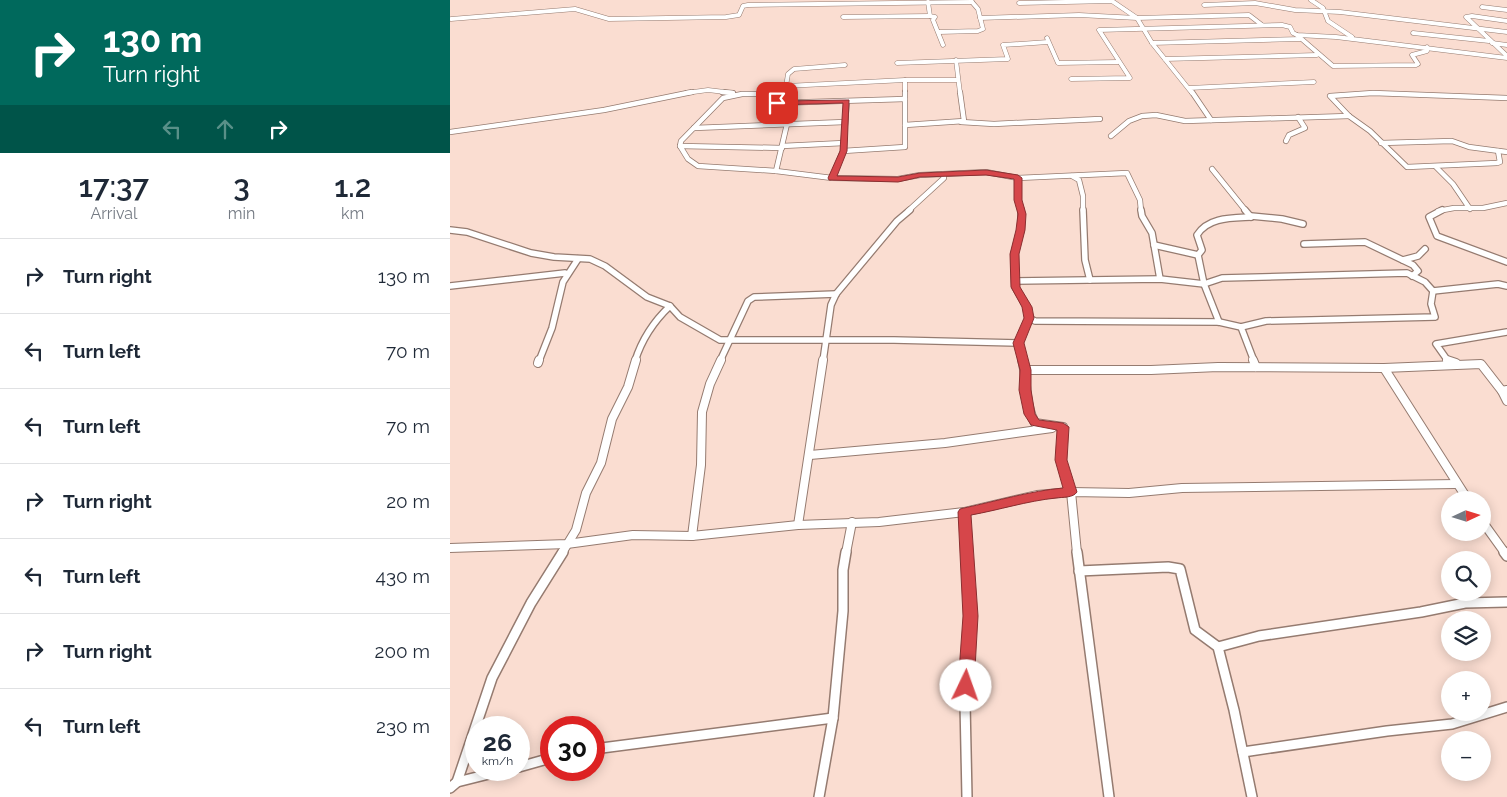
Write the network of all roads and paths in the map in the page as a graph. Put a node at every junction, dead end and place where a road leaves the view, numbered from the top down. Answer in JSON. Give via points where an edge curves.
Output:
{"nodes":[{"id":1,"x":1311,"y":0,"type":"edge"},
{"id":2,"x":1317,"y":0,"type":"edge"},
{"id":3,"x":854,"y":1,"type":"edge"},
{"id":4,"x":973,"y":1,"type":"edge"},
{"id":5,"x":1059,"y":1,"type":"edge"},
{"id":6,"x":928,"y":2,"type":"junction"},
{"id":7,"x":1018,"y":2,"type":"edge"},
{"id":8,"x":1204,"y":5,"type":"dead end"},
{"id":9,"x":1482,"y":7,"type":"dead end"},
{"id":10,"x":1507,"y":10,"type":"edge"},
{"id":11,"x":1326,"y":11,"type":"junction"},
{"id":12,"x":930,"y":16,"type":"junction"},
{"id":13,"x":1025,"y":17,"type":"junction"},
{"id":14,"x":980,"y":18,"type":"junction"},
{"id":15,"x":1137,"y":18,"type":"junction"},
{"id":16,"x":451,"y":19,"type":"dead end"},
{"id":17,"x":1507,"y":21,"type":"edge"},
{"id":18,"x":1262,"y":25,"type":"junction"},
{"id":19,"x":1143,"y":28,"type":"junction"},
{"id":20,"x":1476,"y":28,"type":"junction"},
{"id":21,"x":939,"y":32,"type":"junction"},
{"id":22,"x":1507,"y":32,"type":"edge"},
{"id":23,"x":1413,"y":33,"type":"dead end"},
{"id":24,"x":1299,"y":37,"type":"junction"},
{"id":25,"x":1355,"y":39,"type":"junction"},
{"id":26,"x":1491,"y":42,"type":"junction"},
{"id":27,"x":1152,"y":43,"type":"junction"},
{"id":28,"x":1507,"y":45,"type":"edge"},
{"id":29,"x":943,"y":46,"type":"dead end"},
{"id":30,"x":1427,"y":47,"type":"junction"},
{"id":31,"x":1317,"y":55,"type":"junction"},
{"id":32,"x":1507,"y":57,"type":"edge"},
{"id":33,"x":1165,"y":59,"type":"junction"},
{"id":34,"x":956,"y":60,"type":"junction"},
{"id":35,"x":897,"y":62,"type":"dead end"},
{"id":36,"x":1118,"y":62,"type":"junction"},
{"id":37,"x":845,"y":65,"type":"dead end"},
{"id":38,"x":1071,"y":79,"type":"dead end"},
{"id":39,"x":905,"y":80,"type":"junction"},
{"id":40,"x":958,"y":80,"type":"junction"},
{"id":41,"x":1314,"y":82,"type":"dead end"},
{"id":42,"x":786,"y":86,"type":"junction"},
{"id":43,"x":1189,"y":88,"type":"junction"},
{"id":44,"x":742,"y":94,"type":"junction"},
{"id":45,"x":782,"y":94,"type":"junction"},
{"id":46,"x":1507,"y":98,"type":"edge"},
{"id":47,"x":905,"y":99,"type":"junction"},
{"id":48,"x":847,"y":101,"type":"junction"},
{"id":49,"x":1349,"y":116,"type":"junction"},
{"id":50,"x":1298,"y":117,"type":"junction"},
{"id":51,"x":1100,"y":119,"type":"dead end"},
{"id":52,"x":1211,"y":120,"type":"junction"},
{"id":53,"x":846,"y":122,"type":"junction"},
{"id":54,"x":962,"y":122,"type":"junction"},
{"id":55,"x":788,"y":124,"type":"junction"},
{"id":56,"x":905,"y":125,"type":"junction"},
{"id":57,"x":694,"y":128,"type":"junction"},
{"id":58,"x":450,"y":132,"type":"edge"},
{"id":59,"x":1111,"y":136,"type":"dead end"},
{"id":60,"x":1286,"y":141,"type":"dead end"},
{"id":61,"x":844,"y":143,"type":"junction"},
{"id":62,"x":1381,"y":143,"type":"junction"},
{"id":63,"x":680,"y":146,"type":"junction"},
{"id":64,"x":782,"y":147,"type":"junction"},
{"id":65,"x":843,"y":151,"type":"junction"},
{"id":66,"x":1498,"y":151,"type":"junction"},
{"id":67,"x":1507,"y":152,"type":"edge"},
{"id":68,"x":1436,"y":167,"type":"junction"},
{"id":69,"x":1212,"y":169,"type":"dead end"},
{"id":70,"x":776,"y":172,"type":"junction"},
{"id":71,"x":943,"y":174,"type":"junction"},
{"id":72,"x":1072,"y":176,"type":"junction"},
{"id":73,"x":832,"y":178,"type":"junction"},
{"id":74,"x":1018,"y":178,"type":"junction"},
{"id":75,"x":1507,"y":203,"type":"edge"},
{"id":76,"x":1470,"y":209,"type":"junction"},
{"id":77,"x":1251,"y":216,"type":"junction"},
{"id":78,"x":1303,"y":224,"type":"dead end"},
{"id":79,"x":450,"y":230,"type":"edge"},
{"id":80,"x":1304,"y":244,"type":"dead end"},
{"id":81,"x":1154,"y":245,"type":"junction"},
{"id":82,"x":1425,"y":249,"type":"dead end"},
{"id":83,"x":1198,"y":255,"type":"junction"},
{"id":84,"x":578,"y":259,"type":"junction"},
{"id":85,"x":1403,"y":260,"type":"junction"},
{"id":86,"x":1507,"y":262,"type":"edge"},
{"id":87,"x":565,"y":273,"type":"junction"},
{"id":88,"x":1412,"y":276,"type":"junction"},
{"id":89,"x":1160,"y":279,"type":"junction"},
{"id":90,"x":1090,"y":280,"type":"junction"},
{"id":91,"x":1015,"y":281,"type":"junction"},
{"id":92,"x":1204,"y":284,"type":"junction"},
{"id":93,"x":450,"y":286,"type":"edge"},
{"id":94,"x":1507,"y":286,"type":"edge"},
{"id":95,"x":1434,"y":291,"type":"junction"},
{"id":96,"x":836,"y":294,"type":"junction"},
{"id":97,"x":670,"y":306,"type":"junction"},
{"id":98,"x":1029,"y":318,"type":"junction"},
{"id":99,"x":1219,"y":322,"type":"junction"},
{"id":100,"x":1241,"y":327,"type":"junction"},
{"id":101,"x":1507,"y":332,"type":"edge"},
{"id":102,"x":730,"y":340,"type":"junction"},
{"id":103,"x":825,"y":341,"type":"junction"},
{"id":104,"x":1018,"y":343,"type":"junction"},
{"id":105,"x":538,"y":364,"type":"dead end"},
{"id":106,"x":1481,"y":364,"type":"junction"},
{"id":107,"x":1256,"y":367,"type":"junction"},
{"id":108,"x":1384,"y":368,"type":"junction"},
{"id":109,"x":1025,"y":370,"type":"junction"},
{"id":110,"x":1504,"y":390,"type":"edge"},
{"id":111,"x":1507,"y":401,"type":"edge"},
{"id":112,"x":1063,"y":427,"type":"junction"},
{"id":113,"x":810,"y":455,"type":"junction"},
{"id":114,"x":1457,"y":484,"type":"junction"},
{"id":115,"x":1462,"y":491,"type":"edge"},
{"id":116,"x":1071,"y":492,"type":"junction"},
{"id":117,"x":964,"y":512,"type":"junction"},
{"id":118,"x":852,"y":522,"type":"junction"},
{"id":119,"x":798,"y":525,"type":"junction"},
{"id":120,"x":1491,"y":534,"type":"edge"},
{"id":121,"x":692,"y":536,"type":"junction"},
{"id":122,"x":568,"y":544,"type":"junction"},
{"id":123,"x":450,"y":548,"type":"edge"},
{"id":124,"x":1507,"y":556,"type":"edge"},
{"id":125,"x":1079,"y":571,"type":"junction"},
{"id":126,"x":1507,"y":602,"type":"edge"},
{"id":127,"x":1218,"y":648,"type":"junction"},
{"id":128,"x":1507,"y":707,"type":"edge"},
{"id":129,"x":833,"y":718,"type":"junction"},
{"id":130,"x":605,"y":748,"type":"edge"},
{"id":131,"x":1243,"y":752,"type":"junction"},
{"id":132,"x":467,"y":781,"type":"edge"},
{"id":133,"x":453,"y":785,"type":"edge"},
{"id":134,"x":820,"y":797,"type":"edge"},
{"id":135,"x":967,"y":797,"type":"edge"},
{"id":136,"x":1109,"y":797,"type":"edge"},
{"id":137,"x":1252,"y":797,"type":"edge"}],
"edges":[{"from":1,"to":2,"type":"street"},
{"from":2,"to":11,"type":"street"},
{"from":3,"to":6,"type":"street"},
{"from":3,"to":12,"type":"street","via":[[843,17]]},
{"from":3,"to":16,"type":"street","via":[[748,5],[743,6],[739,15],[726,17],[609,19],[575,9]]},
{"from":4,"to":6,"type":"street"},
{"from":4,"to":14,"type":"street"},
{"from":5,"to":7,"type":"street"},
{"from":5,"to":15,"type":"street","via":[[1115,2]]},
{"from":6,"to":12,"type":"street"},
{"from":7,"to":13,"type":"street"},
{"from":8,"to":11,"type":"street","via":[[1255,3]]},
{"from":9,"to":10,"type":"street"},
{"from":11,"to":20,"type":"street"},
{"from":11,"to":25,"type":"street","via":[[1328,21]]},
{"from":12,"to":21,"type":"street","via":[[935,17],[933,20]]},
{"from":13,"to":14,"type":"street"},
{"from":13,"to":15,"type":"street"},
{"from":14,"to":21,"type":"street","via":[[983,29],[978,31]]},
{"from":15,"to":18,"type":"street","via":[[1249,15]]},
{"from":15,"to":19,"type":"street"},
{"from":17,"to":20,"type":"street","via":[[1466,18]]},
{"from":18,"to":19,"type":"street"},
{"from":18,"to":24,"type":"street","via":[[1287,26]]},
{"from":19,"to":27,"type":"street"},
{"from":19,"to":36,"type":"street","via":[[1099,30]]},
{"from":20,"to":22,"type":"street"},
{"from":20,"to":26,"type":"street"},
{"from":21,"to":29,"type":"street"},
{"from":23,"to":26,"type":"street"},
{"from":24,"to":25,"type":"street"},
{"from":24,"to":27,"type":"street"},
{"from":24,"to":31,"type":"street"},
{"from":25,"to":30,"type":"street"},
{"from":26,"to":28,"type":"street"},
{"from":26,"to":32,"type":"street"},
{"from":27,"to":33,"type":"street"},
{"from":30,"to":31,"type":"street","via":[[1427,52],[1412,56],[1416,65],[1333,66]]},
{"from":30,"to":32,"type":"street"},
{"from":31,"to":33,"type":"street"},
{"from":33,"to":43,"type":"street"},
{"from":34,"to":35,"type":"street"},
{"from":34,"to":36,"type":"street","via":[[1008,59],[1003,45],[1047,40],[1058,63]]},
{"from":34,"to":40,"type":"street"},
{"from":36,"to":38,"type":"street","via":[[1130,78]]},
{"from":37,"to":42,"type":"street","via":[[794,68],[788,74]]},
{"from":39,"to":40,"type":"street"},
{"from":39,"to":42,"type":"street"},
{"from":39,"to":47,"type":"street"},
{"from":40,"to":54,"type":"street"},
{"from":41,"to":43,"type":"street"},
{"from":42,"to":45,"type":"street"},
{"from":43,"to":52,"type":"street"},
{"from":44,"to":45,"type":"street"},
{"from":44,"to":57,"type":"street","via":[[724,98]]},
{"from":44,"to":58,"type":"street","via":[[695,91],[569,117]]},
{"from":45,"to":48,"type":"street","via":[[777,103]]},
{"from":46,"to":49,"type":"street","via":[[1373,93],[1330,96]]},
{"from":47,"to":48,"type":"street"},
{"from":47,"to":56,"type":"street"},
{"from":48,"to":53,"type":"street"},
{"from":49,"to":50,"type":"street"},
{"from":49,"to":62,"type":"street"},
{"from":50,"to":52,"type":"street"},
{"from":50,"to":60,"type":"street","via":[[1305,128],[1289,135]]},
{"from":51,"to":54,"type":"street","via":[[994,124]]},
{"from":52,"to":59,"type":"street","via":[[1185,121],[1142,115]]},
{"from":53,"to":55,"type":"street"},
{"from":53,"to":61,"type":"street"},
{"from":54,"to":56,"type":"street"},
{"from":55,"to":57,"type":"street"},
{"from":55,"to":64,"type":"street"},
{"from":56,"to":65,"type":"street","via":[[906,144],[903,149]]},
{"from":57,"to":63,"type":"street"},
{"from":61,"to":64,"type":"street"},
{"from":61,"to":65,"type":"street"},
{"from":62,"to":66,"type":"street","via":[[1452,141]]},
{"from":62,"to":68,"type":"street","via":[[1407,167]]},
{"from":63,"to":64,"type":"street"},
{"from":63,"to":70,"type":"street","via":[[688,159],[698,166]]},
{"from":64,"to":70,"type":"street"},
{"from":65,"to":73,"type":"street"},
{"from":66,"to":67,"type":"street"},
{"from":66,"to":68,"type":"street","via":[[1500,162]]},
{"from":68,"to":76,"type":"street","via":[[1453,184]]},
{"from":69,"to":77,"type":"street"},
{"from":70,"to":73,"type":"street"},
{"from":71,"to":73,"type":"street","via":[[898,180]]},
{"from":71,"to":74,"type":"street","via":[[986,172]]},
{"from":71,"to":96,"type":"street","via":[[944,178],[897,221]]},
{"from":72,"to":74,"type":"street"},
{"from":72,"to":81,"type":"street","via":[[1127,173],[1140,200],[1142,216],[1152,233]]},
{"from":72,"to":90,"type":"street","via":[[1079,180],[1083,196],[1085,260]]},
{"from":74,"to":91,"type":"street","via":[[1022,214],[1014,254]]},
{"from":75,"to":76,"type":"street"},
{"from":76,"to":86,"type":"street","via":[[1446,208],[1429,217],[1438,236]]},
{"from":77,"to":78,"type":"street"},
{"from":77,"to":83,"type":"street","via":[[1216,219],[1207,225],[1198,233],[1202,250]]},
{"from":79,"to":84,"type":"street","via":[[531,253]]},
{"from":80,"to":85,"type":"street","via":[[1365,242]]},
{"from":81,"to":83,"type":"street"},
{"from":81,"to":89,"type":"street"},
{"from":82,"to":85,"type":"street","via":[[1418,256]]},
{"from":83,"to":92,"type":"street"},
{"from":84,"to":87,"type":"street"},
{"from":84,"to":97,"type":"street","via":[[590,259],[605,266],[646,297]]},
{"from":85,"to":88,"type":"street","via":[[1418,271]]},
{"from":87,"to":93,"type":"street"},
{"from":87,"to":105,"type":"street"},
{"from":88,"to":92,"type":"street","via":[[1407,273],[1241,277],[1222,278]]},
{"from":88,"to":95,"type":"street"},
{"from":89,"to":90,"type":"street"},
{"from":89,"to":92,"type":"street"},
{"from":90,"to":91,"type":"street"},
{"from":91,"to":98,"type":"street"},
{"from":92,"to":99,"type":"street"},
{"from":94,"to":95,"type":"street","via":[[1498,284]]},
{"from":95,"to":100,"type":"street","via":[[1430,305],[1436,318],[1266,321]]},
{"from":96,"to":102,"type":"street","via":[[754,297],[748,301]]},
{"from":96,"to":103,"type":"street"},
{"from":97,"to":102,"type":"street","via":[[707,333],[720,340]]},
{"from":97,"to":122,"type":"street","via":[[654,321],[639,348],[628,387],[612,419],[601,463],[586,493],[576,530]]},
{"from":98,"to":99,"type":"street","via":[[1035,322]]},
{"from":98,"to":104,"type":"street"},
{"from":99,"to":100,"type":"street"},
{"from":100,"to":107,"type":"street"},
{"from":101,"to":106,"type":"street","via":[[1436,344],[1449,362]]},
{"from":102,"to":103,"type":"street"},
{"from":102,"to":121,"type":"street","via":[[710,384],[702,412]]},
{"from":103,"to":104,"type":"street"},
{"from":103,"to":113,"type":"street"},
{"from":104,"to":109,"type":"street"},
{"from":106,"to":108,"type":"street"},
{"from":106,"to":110,"type":"street"},
{"from":107,"to":108,"type":"street"},
{"from":107,"to":109,"type":"street"},
{"from":108,"to":114,"type":"street"},
{"from":109,"to":112,"type":"street","via":[[1025,390],[1035,423]]},
{"from":110,"to":111,"type":"street"},
{"from":112,"to":113,"type":"street","via":[[945,443]]},
{"from":112,"to":116,"type":"street","via":[[1061,460]]},
{"from":113,"to":119,"type":"street"},
{"from":114,"to":115,"type":"street"},
{"from":114,"to":116,"type":"street","via":[[1182,488],[1130,494]]},
{"from":116,"to":117,"type":"street","via":[[1036,495]]},
{"from":116,"to":125,"type":"street"},
{"from":117,"to":118,"type":"street"},
{"from":117,"to":135,"type":"street","via":[[970,616],[965,703]]},
{"from":118,"to":119,"type":"street"},
{"from":118,"to":129,"type":"street","via":[[843,570],[843,611]]},
{"from":119,"to":121,"type":"street"},
{"from":120,"to":124,"type":"street"},
{"from":121,"to":122,"type":"street","via":[[633,535]]},
{"from":122,"to":123,"type":"street"},
{"from":122,"to":133,"type":"street","via":[[531,602],[492,678]]},
{"from":125,"to":127,"type":"street","via":[[1180,569],[1195,630]]},
{"from":125,"to":136,"type":"street"},
{"from":126,"to":127,"type":"street","via":[[1465,603],[1259,636]]},
{"from":127,"to":131,"type":"street"},
{"from":128,"to":131,"type":"street","via":[[1452,724]]},
{"from":129,"to":130,"type":"street"},
{"from":129,"to":134,"type":"street"},
{"from":131,"to":137,"type":"street"},
{"from":132,"to":133,"type":"street"}]}
